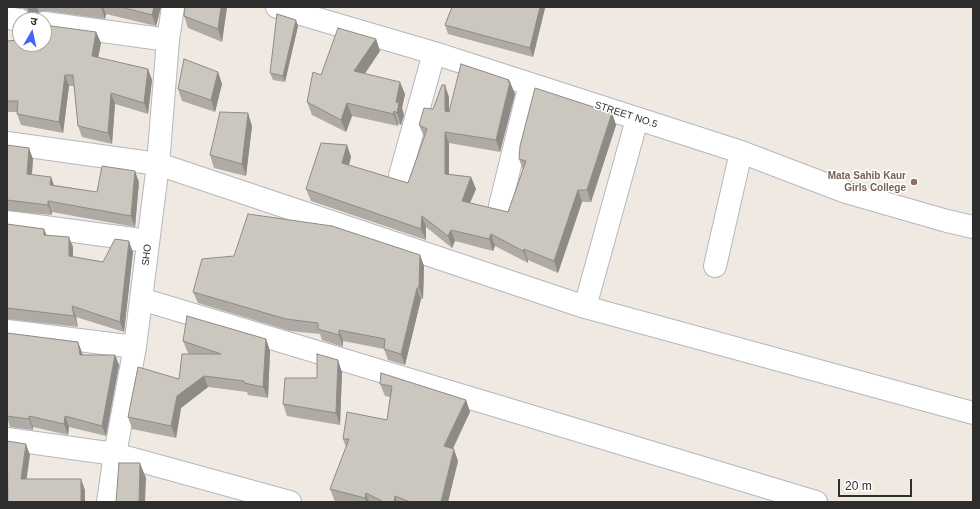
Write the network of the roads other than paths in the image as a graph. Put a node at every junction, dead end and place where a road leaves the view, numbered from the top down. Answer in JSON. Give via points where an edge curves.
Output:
{"nodes":[{"id":1,"x":173,"y":7,"type":"edge"},
{"id":2,"x":277,"y":7,"type":"edge"},
{"id":3,"x":52,"y":25,"type":"edge"},
{"id":4,"x":168,"y":40,"type":"junction"},
{"id":5,"x":434,"y":53,"type":"junction"},
{"id":6,"x":530,"y":84,"type":"junction"},
{"id":7,"x":637,"y":118,"type":"junction"},
{"id":8,"x":7,"y":143,"type":"edge"},
{"id":9,"x":741,"y":152,"type":"junction"},
{"id":10,"x":158,"y":164,"type":"junction"},
{"id":11,"x":400,"y":176,"type":"dead end"},
{"id":12,"x":500,"y":206,"type":"dead end"},
{"id":13,"x":7,"y":222,"type":"edge"},
{"id":14,"x":973,"y":227,"type":"edge"},
{"id":15,"x":148,"y":241,"type":"junction"},
{"id":16,"x":715,"y":266,"type":"dead end"},
{"id":17,"x":141,"y":300,"type":"junction"},
{"id":18,"x":585,"y":307,"type":"junction"},
{"id":19,"x":7,"y":331,"type":"edge"},
{"id":20,"x":135,"y":347,"type":"junction"},
{"id":21,"x":973,"y":413,"type":"edge"},
{"id":22,"x":7,"y":439,"type":"edge"},
{"id":23,"x":115,"y":454,"type":"junction"},
{"id":24,"x":108,"y":502,"type":"edge"},
{"id":25,"x":290,"y":502,"type":"edge"},
{"id":26,"x":816,"y":502,"type":"edge"}],
"edges":[{"from":1,"to":4,"type":"street","name":"SHO"},
{"from":2,"to":5,"type":"street","name":"STREET NO.5"},
{"from":3,"to":4,"type":"street"},
{"from":4,"to":10,"type":"street","name":"SHO"},
{"from":5,"to":6,"type":"street","name":"STREET NO.5"},
{"from":5,"to":11,"type":"street"},
{"from":6,"to":7,"type":"street","name":"STREET NO.5"},
{"from":6,"to":12,"type":"street"},
{"from":7,"to":9,"type":"street","name":"STREET NO.5"},
{"from":7,"to":18,"type":"street"},
{"from":8,"to":10,"type":"street"},
{"from":9,"to":14,"type":"street","name":"STREET NO.5","via":[[846,192]]},
{"from":9,"to":16,"type":"street"},
{"from":10,"to":15,"type":"street","name":"SHO"},
{"from":10,"to":18,"type":"street"},
{"from":13,"to":15,"type":"street"},
{"from":15,"to":17,"type":"street","name":"SHO"},
{"from":17,"to":20,"type":"street","name":"SHO"},
{"from":17,"to":26,"type":"street"},
{"from":18,"to":21,"type":"street"},
{"from":19,"to":20,"type":"street"},
{"from":20,"to":23,"type":"street","name":"SHO"},
{"from":22,"to":23,"type":"street"},
{"from":23,"to":24,"type":"street","name":"SHO"},
{"from":23,"to":25,"type":"street"}]}
